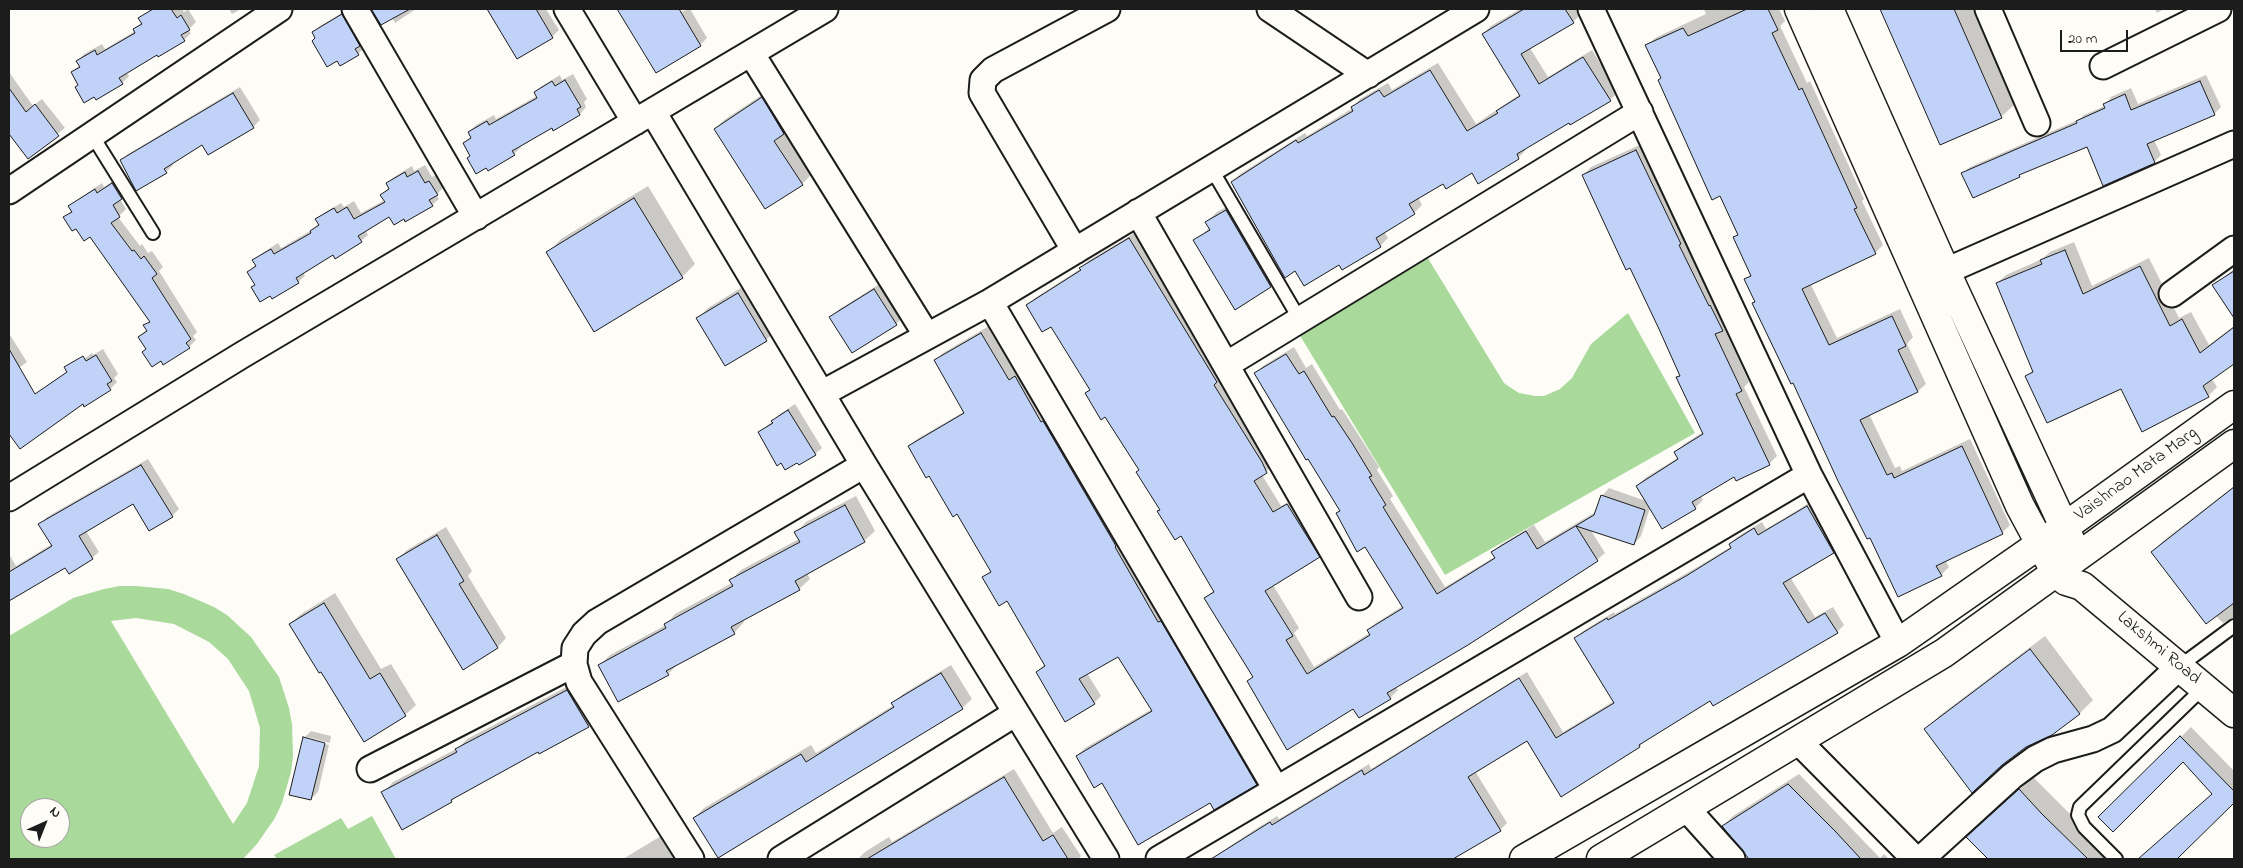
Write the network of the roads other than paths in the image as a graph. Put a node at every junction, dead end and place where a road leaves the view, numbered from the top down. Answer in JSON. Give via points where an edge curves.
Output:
{"nodes":[{"id":1,"x":279,"y":9,"type":"edge"},
{"id":2,"x":356,"y":9,"type":"edge"},
{"id":3,"x":567,"y":9,"type":"edge"},
{"id":4,"x":825,"y":9,"type":"edge"},
{"id":5,"x":1107,"y":9,"type":"edge"},
{"id":6,"x":1270,"y":9,"type":"edge"},
{"id":7,"x":1476,"y":9,"type":"edge"},
{"id":8,"x":1591,"y":9,"type":"edge"},
{"id":9,"x":1799,"y":9,"type":"edge"},
{"id":10,"x":1829,"y":9,"type":"edge"},
{"id":11,"x":1988,"y":9,"type":"edge"},
{"id":12,"x":2218,"y":9,"type":"edge"},
{"id":13,"x":751,"y":53,"type":"junction"},
{"id":14,"x":2103,"y":66,"type":"dead end"},
{"id":15,"x":1368,"y":75,"type":"junction"},
{"id":16,"x":1640,"y":112,"type":"junction"},
{"id":17,"x":644,"y":117,"type":"junction"},
{"id":18,"x":2037,"y":123,"type":"dead end"},
{"id":19,"x":92,"y":135,"type":"junction"},
{"id":20,"x":2234,"y":144,"type":"edge"},
{"id":21,"x":1211,"y":168,"type":"junction"},
{"id":22,"x":9,"y":191,"type":"edge"},
{"id":23,"x":1138,"y":212,"type":"junction"},
{"id":24,"x":476,"y":217,"type":"junction"},
{"id":25,"x":153,"y":233,"type":"dead end"},
{"id":26,"x":2234,"y":250,"type":"edge"},
{"id":27,"x":1075,"y":251,"type":"junction"},
{"id":28,"x":1933,"y":277,"type":"junction"},
{"id":29,"x":2172,"y":294,"type":"dead end"},
{"id":30,"x":990,"y":302,"type":"junction"},
{"id":31,"x":1300,"y":320,"type":"junction"},
{"id":32,"x":927,"y":336,"type":"junction"},
{"id":33,"x":1226,"y":365,"type":"junction"},
{"id":34,"x":823,"y":393,"type":"junction"},
{"id":35,"x":2234,"y":406,"type":"edge"},
{"id":36,"x":2234,"y":444,"type":"edge"},
{"id":37,"x":864,"y":465,"type":"junction"},
{"id":38,"x":1809,"y":475,"type":"junction"},
{"id":39,"x":10,"y":494,"type":"edge"},
{"id":40,"x":2063,"y":528,"type":"junction"},
{"id":41,"x":2039,"y":545,"type":"junction"},
{"id":42,"x":2079,"y":557,"type":"junction"},
{"id":43,"x":2056,"y":573,"type":"junction"},
{"id":44,"x":2082,"y":586,"type":"junction"},
{"id":45,"x":1359,"y":597,"type":"dead end"},
{"id":46,"x":2234,"y":626,"type":"edge"},
{"id":47,"x":1898,"y":643,"type":"junction"},
{"id":48,"x":574,"y":664,"type":"junction"},
{"id":49,"x":2180,"y":666,"type":"junction"},
{"id":50,"x":2204,"y":687,"type":"junction"},
{"id":51,"x":1016,"y":713,"type":"junction"},
{"id":52,"x":2234,"y":713,"type":"edge"},
{"id":53,"x":1799,"y":742,"type":"junction"},
{"id":54,"x":370,"y":769,"type":"dead end"},
{"id":55,"x":1276,"y":789,"type":"junction"},
{"id":56,"x":1687,"y":809,"type":"junction"},
{"id":57,"x":691,"y":859,"type":"edge"},
{"id":58,"x":781,"y":859,"type":"edge"},
{"id":59,"x":1106,"y":859,"type":"edge"},
{"id":60,"x":1159,"y":859,"type":"edge"},
{"id":61,"x":1524,"y":859,"type":"edge"},
{"id":62,"x":1601,"y":859,"type":"edge"},
{"id":63,"x":1732,"y":859,"type":"edge"},
{"id":64,"x":1915,"y":859,"type":"edge"},
{"id":65,"x":1921,"y":859,"type":"edge"},
{"id":66,"x":2116,"y":859,"type":"edge"}],
"edges":[{"from":1,"to":19,"type":"street"},
{"from":2,"to":24,"type":"street"},
{"from":3,"to":17,"type":"street"},
{"from":4,"to":13,"type":"street"},
{"from":5,"to":27,"type":"street","via":[[993,70],[983,80],[982,93]]},
{"from":6,"to":15,"type":"street"},
{"from":7,"to":15,"type":"street"},
{"from":8,"to":16,"type":"street"},
{"from":9,"to":28,"type":"main road"},
{"from":10,"to":28,"type":"main road"},
{"from":11,"to":18,"type":"street"},
{"from":12,"to":14,"type":"street"},
{"from":13,"to":17,"type":"street"},
{"from":13,"to":32,"type":"street"},
{"from":15,"to":21,"type":"street"},
{"from":16,"to":31,"type":"street"},
{"from":16,"to":38,"type":"street"},
{"from":17,"to":24,"type":"street"},
{"from":17,"to":34,"type":"street"},
{"from":19,"to":22,"type":"street"},
{"from":19,"to":25,"type":"lane"},
{"from":20,"to":28,"type":"street"},
{"from":21,"to":23,"type":"street"},
{"from":21,"to":31,"type":"lane"},
{"from":23,"to":27,"type":"street"},
{"from":23,"to":33,"type":"street"},
{"from":24,"to":39,"type":"street"},
{"from":26,"to":29,"type":"street"},
{"from":27,"to":30,"type":"street"},
{"from":28,"to":40,"type":"main road"},
{"from":28,"to":41,"type":"main road","via":[[2020,506]]},
{"from":30,"to":32,"type":"street"},
{"from":30,"to":55,"type":"street"},
{"from":31,"to":33,"type":"street"},
{"from":32,"to":34,"type":"street"},
{"from":33,"to":45,"type":"street"},
{"from":34,"to":37,"type":"street"},
{"from":35,"to":40,"type":"main road","name":"Vaishnao Mata Marg"},
{"from":36,"to":42,"type":"main road","name":"Vaishnao Mata Marg"},
{"from":37,"to":48,"type":"street","via":[[597,622],[575,648]]},
{"from":37,"to":51,"type":"street"},
{"from":38,"to":47,"type":"street"},
{"from":38,"to":55,"type":"street"},
{"from":40,"to":41,"type":"main road","name":"Vaishnao Mata Marg"},
{"from":40,"to":42,"type":"main road"},
{"from":41,"to":43,"type":"main road"},
{"from":41,"to":47,"type":"main road","name":"Vaishnao Mata Marg"},
{"from":42,"to":43,"type":"main road","name":"Vaishnao Mata Marg"},
{"from":42,"to":44,"type":"main road","via":[[2083,568]]},
{"from":43,"to":44,"type":"main road","name":"Lakshmi Road","via":[[2066,581]]},
{"from":43,"to":53,"type":"main road","name":"Vaishnao Mata Marg","via":[[1944,653]]},
{"from":44,"to":49,"type":"main road","name":"Lakshmi Road"},
{"from":46,"to":49,"type":"lane"},
{"from":47,"to":61,"type":"main road","name":"Vaishnao Mata Marg"},
{"from":48,"to":54,"type":"street"},
{"from":48,"to":57,"type":"street","via":[[579,682]]},
{"from":49,"to":50,"type":"main road","name":"Lakshmi Road"},
{"from":49,"to":65,"type":"street","via":[[2112,730],[2053,750],[2012,776]]},
{"from":50,"to":52,"type":"main road","name":"Lakshmi Road"},
{"from":50,"to":66,"type":"lane","via":[[2080,808],[2078,815],[2084,827]]},
{"from":51,"to":58,"type":"street"},
{"from":51,"to":59,"type":"street"},
{"from":53,"to":56,"type":"main road","name":"Vaishnao Mata Marg"},
{"from":53,"to":64,"type":"street"},
{"from":55,"to":60,"type":"street"},
{"from":56,"to":62,"type":"main road","name":"Vaishnao Mata Marg"},
{"from":56,"to":63,"type":"street"}]}
